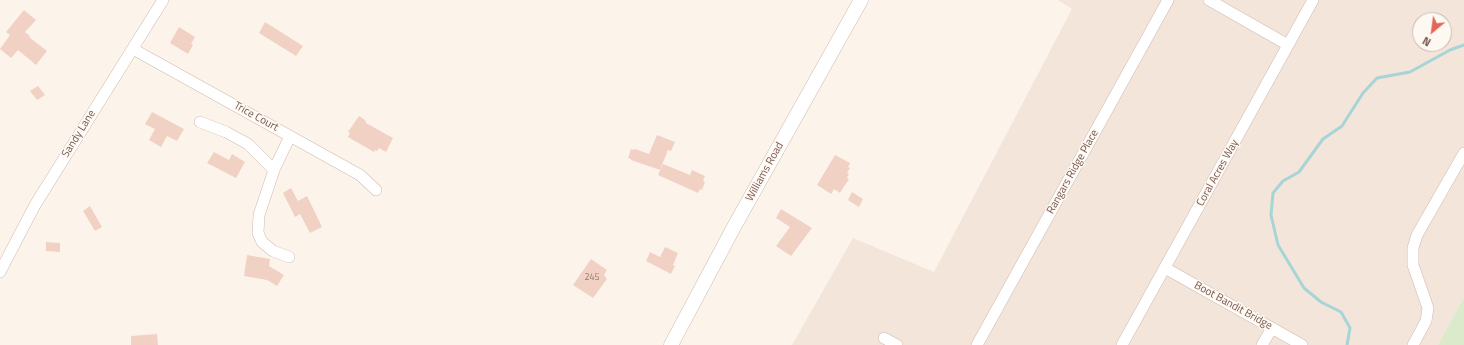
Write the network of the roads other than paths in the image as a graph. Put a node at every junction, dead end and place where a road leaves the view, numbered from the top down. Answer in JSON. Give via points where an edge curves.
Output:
{"nodes":[{"id":1,"x":163,"y":0,"type":"edge"},
{"id":2,"x":861,"y":0,"type":"edge"},
{"id":3,"x":1168,"y":0,"type":"edge"},
{"id":4,"x":1208,"y":0,"type":"edge"},
{"id":5,"x":1313,"y":0,"type":"edge"},
{"id":6,"x":1288,"y":45,"type":"junction"},
{"id":7,"x":132,"y":49,"type":"junction"},
{"id":8,"x":200,"y":122,"type":"dead end"},
{"id":9,"x":290,"y":136,"type":"junction"},
{"id":10,"x":1464,"y":153,"type":"edge"},
{"id":11,"x":274,"y":170,"type":"junction"},
{"id":12,"x":376,"y":190,"type":"dead end"},
{"id":13,"x":289,"y":257,"type":"dead end"},
{"id":14,"x":1165,"y":268,"type":"junction"},
{"id":15,"x":0,"y":272,"type":"edge"},
{"id":16,"x":1272,"y":328,"type":"junction"},
{"id":17,"x":884,"y":338,"type":"dead end"},
{"id":18,"x":671,"y":345,"type":"edge"},
{"id":19,"x":897,"y":345,"type":"edge"},
{"id":20,"x":977,"y":345,"type":"edge"},
{"id":21,"x":1122,"y":345,"type":"edge"},
{"id":22,"x":1262,"y":345,"type":"edge"},
{"id":23,"x":1302,"y":345,"type":"edge"},
{"id":24,"x":1413,"y":345,"type":"edge"}],
"edges":[{"from":1,"to":7,"type":"street","name":"Sandy Lane"},
{"from":2,"to":18,"type":"street","name":"Williams Road","via":[[735,224]]},
{"from":3,"to":20,"type":"street","name":"Rangars Ridge Place"},
{"from":4,"to":6,"type":"street"},
{"from":5,"to":6,"type":"street","name":"Coral Acres Way"},
{"from":6,"to":14,"type":"street","name":"Coral Acres Way"},
{"from":7,"to":9,"type":"street","name":"Trice Court"},
{"from":7,"to":15,"type":"street","name":"Sandy Lane","via":[[35,205]]},
{"from":8,"to":11,"type":"street","via":[[248,144]]},
{"from":9,"to":11,"type":"street"},
{"from":9,"to":12,"type":"street","name":"Trice Court","via":[[360,175]]},
{"from":10,"to":24,"type":"street","via":[[1417,235],[1413,248],[1413,265],[1428,308],[1426,321]]},
{"from":11,"to":13,"type":"street","via":[[258,215],[258,233],[262,242],[273,251]]},
{"from":14,"to":16,"type":"street","name":"Boot Bandit Bridge"},
{"from":14,"to":21,"type":"street","name":"Coral Acres Way"},
{"from":16,"to":22,"type":"street"},
{"from":16,"to":23,"type":"street","name":"Boot Bandit Bridge"},
{"from":17,"to":19,"type":"street"}]}
